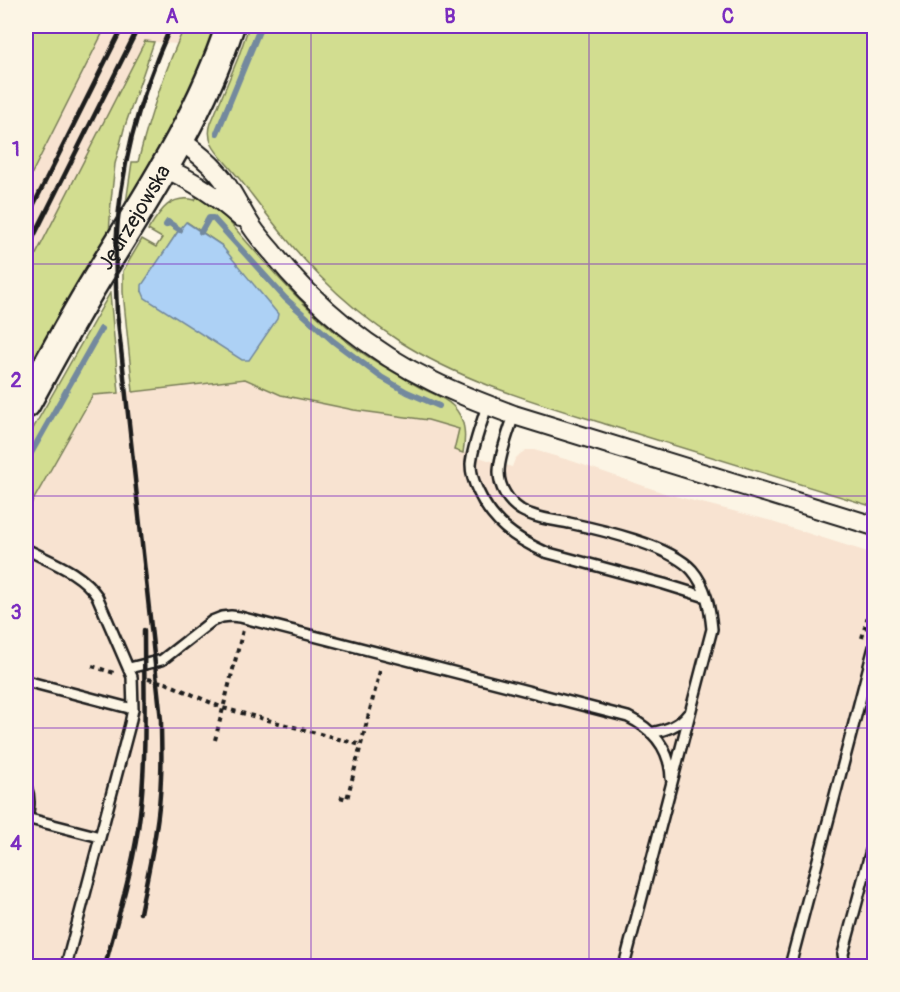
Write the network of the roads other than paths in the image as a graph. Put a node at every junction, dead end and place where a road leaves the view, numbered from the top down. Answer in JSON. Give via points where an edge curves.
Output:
{"nodes":[{"id":1,"x":230,"y":26,"type":"edge"},
{"id":2,"x":180,"y":140,"type":"junction"},
{"id":3,"x":165,"y":168,"type":"junction"},
{"id":4,"x":252,"y":228,"type":"junction"},
{"id":5,"x":26,"y":404,"type":"edge"},
{"id":6,"x":487,"y":405,"type":"junction"},
{"id":7,"x":514,"y":415,"type":"junction"},
{"id":8,"x":874,"y":525,"type":"edge"},
{"id":9,"x":26,"y":549,"type":"edge"},
{"id":10,"x":706,"y":597,"type":"junction"},
{"id":11,"x":874,"y":647,"type":"edge"},
{"id":12,"x":130,"y":673,"type":"junction"},
{"id":13,"x":26,"y":681,"type":"edge"},
{"id":14,"x":133,"y":709,"type":"junction"},
{"id":15,"x":692,"y":709,"type":"junction"},
{"id":16,"x":651,"y":733,"type":"junction"},
{"id":17,"x":26,"y":786,"type":"edge"},
{"id":18,"x":671,"y":787,"type":"junction"},
{"id":19,"x":26,"y":820,"type":"edge"},
{"id":20,"x":100,"y":837,"type":"junction"},
{"id":21,"x":874,"y":839,"type":"edge"},
{"id":22,"x":66,"y":966,"type":"edge"},
{"id":23,"x":624,"y":966,"type":"edge"},
{"id":24,"x":790,"y":966,"type":"edge"},
{"id":25,"x":845,"y":966,"type":"edge"}],
"edges":[{"from":1,"to":2,"type":"street","name":"Jędrzejowska"},
{"from":2,"to":3,"type":"street","name":"Jędrzejowska"},
{"from":2,"to":4,"type":"street","via":[[218,173]]},
{"from":3,"to":4,"type":"street","via":[[212,194]]},
{"from":3,"to":5,"type":"street","name":"Jędrzejowska"},
{"from":4,"to":6,"type":"street","via":[[328,312],[365,341],[432,381]]},
{"from":6,"to":7,"type":"street"},
{"from":6,"to":10,"type":"lane","via":[[472,455],[472,473],[486,507],[511,534],[545,552]]},
{"from":7,"to":8,"type":"street"},
{"from":7,"to":10,"type":"lane","via":[[499,474],[510,502],[538,517],[589,527],[660,550],[691,569]]},
{"from":9,"to":12,"type":"lane","via":[[91,586]]},
{"from":10,"to":15,"type":"lane","via":[[712,629]]},
{"from":11,"to":24,"type":"lane"},
{"from":12,"to":14,"type":"lane"},
{"from":12,"to":16,"type":"lane","via":[[162,660],[212,621],[231,616],[628,717]]},
{"from":13,"to":14,"type":"lane"},
{"from":14,"to":20,"type":"lane"},
{"from":15,"to":16,"type":"lane","via":[[683,721]]},
{"from":15,"to":18,"type":"lane"},
{"from":16,"to":18,"type":"lane","via":[[668,757]]},
{"from":17,"to":19,"type":"lane"},
{"from":18,"to":23,"type":"lane"},
{"from":19,"to":20,"type":"lane"},
{"from":20,"to":22,"type":"lane"},
{"from":21,"to":25,"type":"lane","via":[[843,954]]}]}
